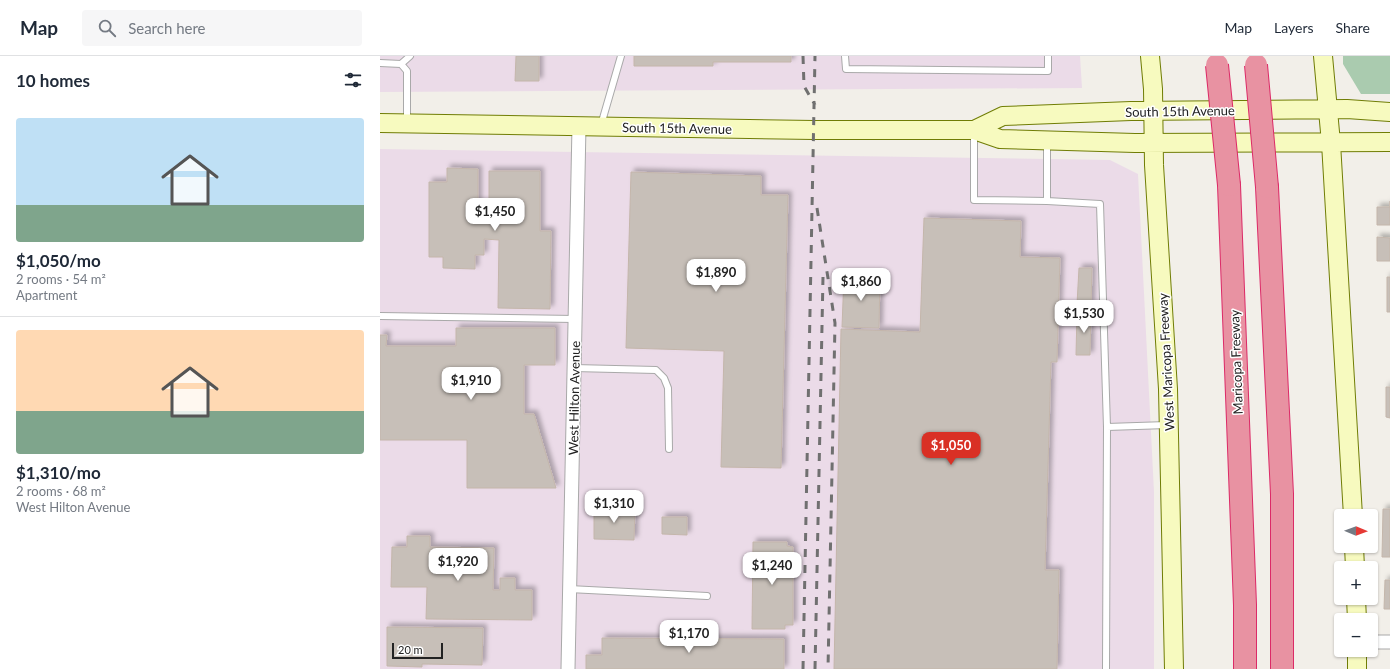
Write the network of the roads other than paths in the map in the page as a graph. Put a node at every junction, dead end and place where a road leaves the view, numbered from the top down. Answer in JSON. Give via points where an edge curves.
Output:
{"nodes":[{"id":1,"x":410,"y":56,"type":"edge"},
{"id":2,"x":621,"y":56,"type":"edge"},
{"id":3,"x":845,"y":56,"type":"edge"},
{"id":4,"x":1048,"y":56,"type":"edge"},
{"id":5,"x":1150,"y":56,"type":"edge"},
{"id":6,"x":1323,"y":56,"type":"edge"},
{"id":7,"x":1216,"y":60,"type":"edge"},
{"id":8,"x":1255,"y":61,"type":"edge"},
{"id":9,"x":380,"y":63,"type":"edge"},
{"id":10,"x":401,"y":64,"type":"junction"},
{"id":11,"x":1328,"y":109,"type":"junction"},
{"id":12,"x":1154,"y":111,"type":"junction"},
{"id":13,"x":1390,"y":112,"type":"edge"},
{"id":14,"x":380,"y":123,"type":"edge"},
{"id":15,"x":407,"y":123,"type":"junction"},
{"id":16,"x":579,"y":126,"type":"junction"},
{"id":17,"x":600,"y":126,"type":"junction"},
{"id":18,"x":974,"y":130,"type":"junction"},
{"id":19,"x":1047,"y":140,"type":"junction"},
{"id":20,"x":1390,"y":142,"type":"edge"},
{"id":21,"x":1154,"y":143,"type":"junction"},
{"id":22,"x":1331,"y":143,"type":"junction"},
{"id":23,"x":1047,"y":201,"type":"junction"},
{"id":24,"x":380,"y":316,"type":"edge"},
{"id":25,"x":575,"y":319,"type":"junction"},
{"id":26,"x":574,"y":368,"type":"junction"},
{"id":27,"x":1169,"y":425,"type":"junction"},
{"id":28,"x":1107,"y":427,"type":"junction"},
{"id":29,"x":669,"y":449,"type":"dead end"},
{"id":30,"x":1353,"y":509,"type":"edge"},
{"id":31,"x":569,"y":589,"type":"junction"},
{"id":32,"x":707,"y":596,"type":"dead end"},
{"id":33,"x":1378,"y":642,"type":"edge"},
{"id":34,"x":1390,"y":642,"type":"edge"},
{"id":35,"x":1357,"y":657,"type":"edge"},
{"id":36,"x":568,"y":669,"type":"edge"},
{"id":37,"x":1106,"y":669,"type":"edge"},
{"id":38,"x":1174,"y":669,"type":"edge"},
{"id":39,"x":1245,"y":669,"type":"edge"},
{"id":40,"x":1282,"y":669,"type":"edge"},
{"id":41,"x":1357,"y":669,"type":"edge"}],
"edges":[{"from":1,"to":10,"type":"lane"},
{"from":2,"to":17,"type":"lane"},
{"from":3,"to":4,"type":"lane","via":[[846,69],[1048,71]]},
{"from":5,"to":12,"type":"main road","name":"West Maricopa Freeway"},
{"from":6,"to":11,"type":"main road"},
{"from":7,"to":39,"type":"highway","name":"Maricopa Freeway","bridge":true,"via":[[1229,185],[1245,605]]},
{"from":8,"to":40,"type":"highway","bridge":true,"via":[[1267,187],[1282,494]]},
{"from":9,"to":10,"type":"lane"},
{"from":10,"to":15,"type":"lane","via":[[407,71]]},
{"from":11,"to":12,"type":"main road","name":"South 15th Avenue"},
{"from":11,"to":13,"type":"main road","name":"South 15th Avenue"},
{"from":11,"to":22,"type":"main road"},
{"from":12,"to":18,"type":"main road","name":"South 15th Avenue","via":[[1003,116]]},
{"from":12,"to":21,"type":"main road","name":"West Maricopa Freeway"},
{"from":14,"to":15,"type":"main road","name":"South 15th Avenue"},
{"from":15,"to":16,"type":"main road","name":"South 15th Avenue"},
{"from":16,"to":17,"type":"main road","name":"South 15th Avenue"},
{"from":16,"to":25,"type":"street","name":"West Hilton Avenue"},
{"from":17,"to":18,"type":"main road","name":"South 15th Avenue"},
{"from":18,"to":19,"type":"main road","name":"South 15th Avenue","via":[[1000,140]]},
{"from":18,"to":23,"type":"lane","via":[[974,200]]},
{"from":19,"to":21,"type":"main road","name":"South 15th Avenue"},
{"from":19,"to":23,"type":"lane"},
{"from":20,"to":22,"type":"main road","name":"South 15th Avenue"},
{"from":21,"to":22,"type":"main road","name":"South 15th Avenue"},
{"from":21,"to":27,"type":"main road","name":"West Maricopa Freeway"},
{"from":22,"to":30,"type":"main road"},
{"from":23,"to":28,"type":"lane","via":[[1100,204]]},
{"from":24,"to":25,"type":"lane"},
{"from":25,"to":26,"type":"street","name":"West Hilton Avenue"},
{"from":26,"to":29,"type":"lane","via":[[656,370],[664,378],[668,388]]},
{"from":26,"to":31,"type":"street","name":"West Hilton Avenue"},
{"from":27,"to":28,"type":"lane"},
{"from":27,"to":38,"type":"main road","name":"West Maricopa Freeway"},
{"from":28,"to":37,"type":"lane"},
{"from":31,"to":32,"type":"lane"},
{"from":31,"to":36,"type":"street","name":"West Hilton Avenue"},
{"from":33,"to":34,"type":"street"},
{"from":35,"to":41,"type":"main road"}]}
